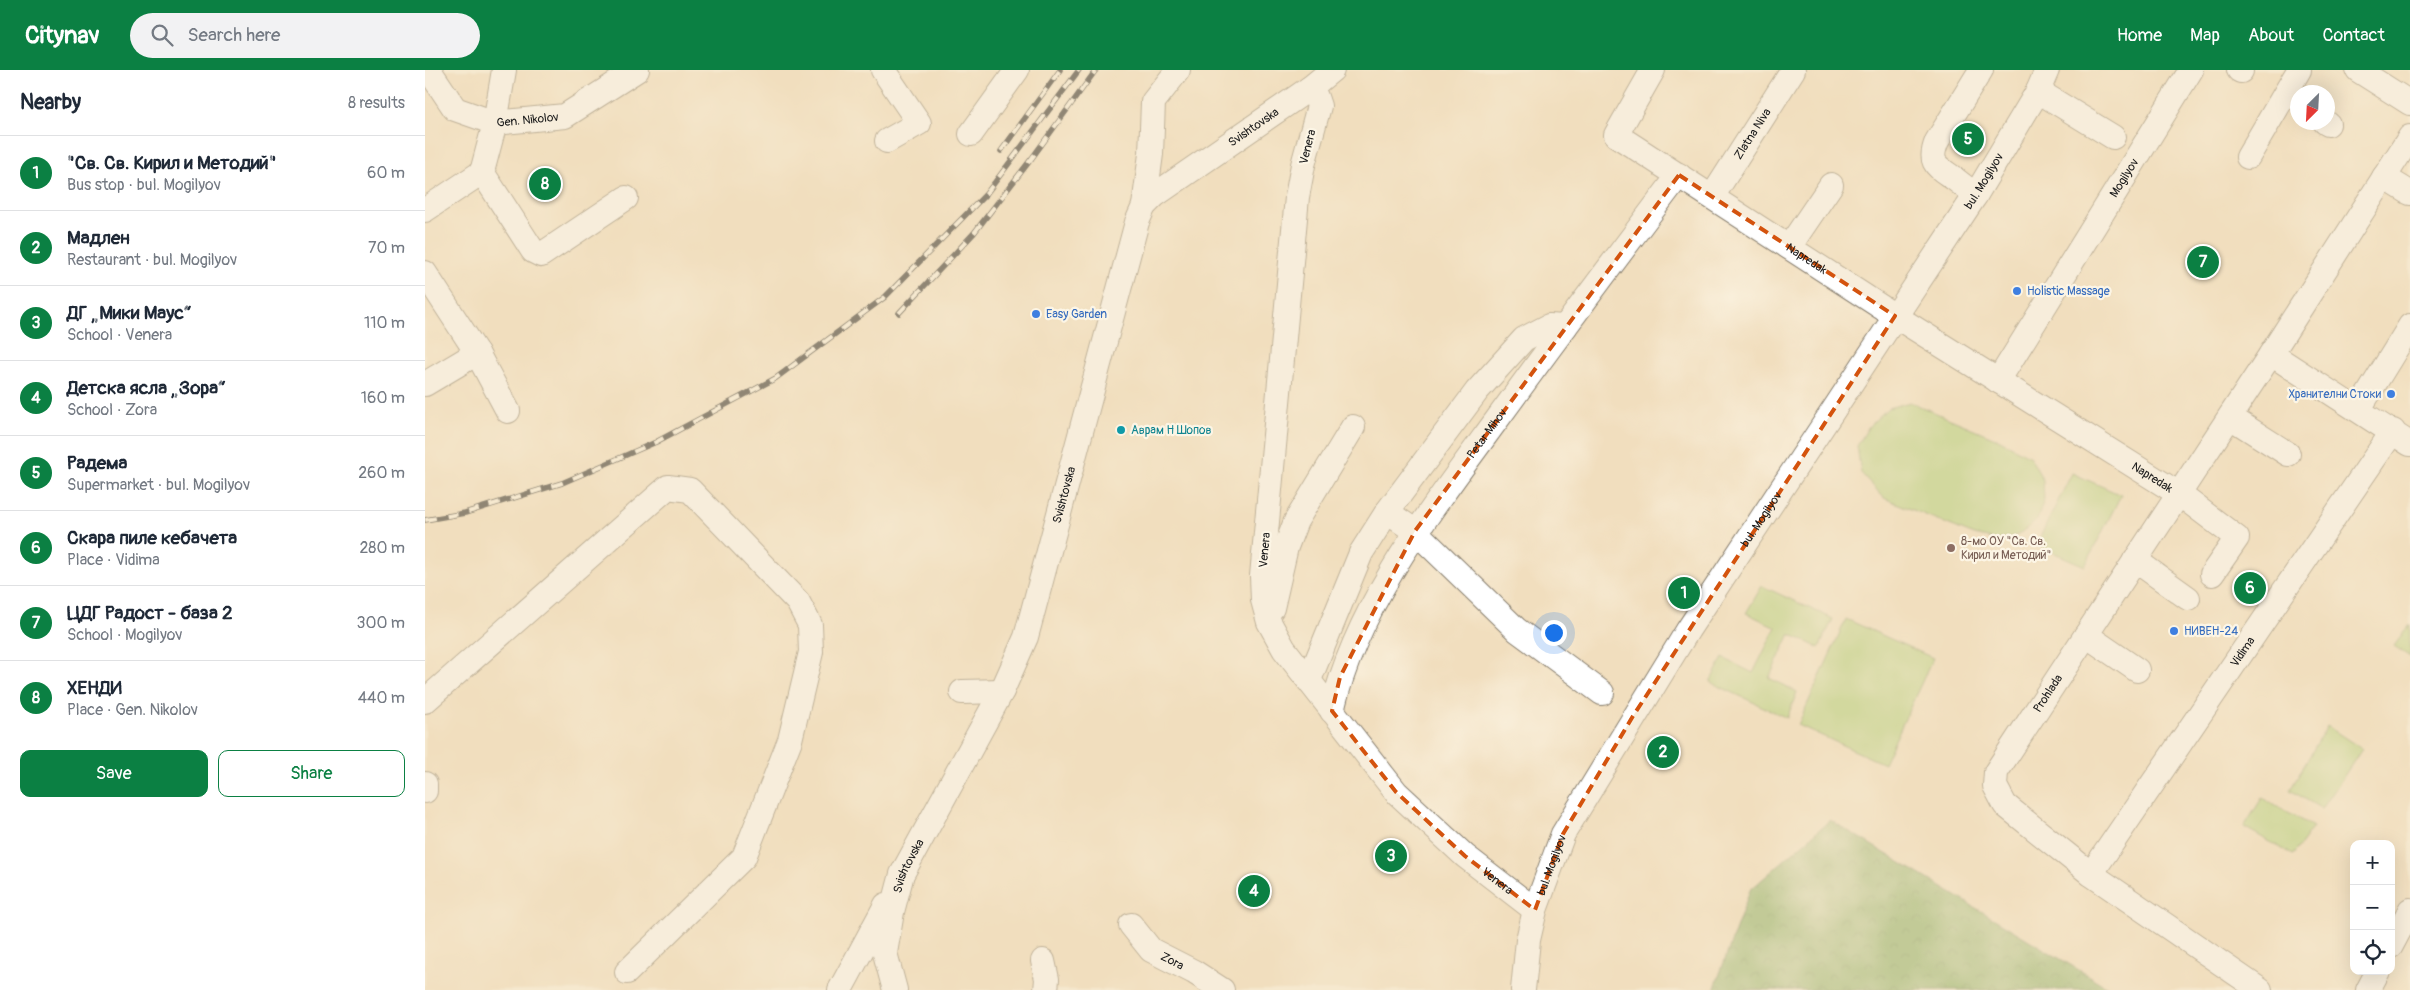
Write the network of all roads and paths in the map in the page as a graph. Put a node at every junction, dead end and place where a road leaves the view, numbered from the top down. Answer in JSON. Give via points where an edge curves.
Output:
{"nodes":[{"id":1,"x":429,"y":70,"type":"edge"},
{"id":2,"x":504,"y":70,"type":"edge"},
{"id":3,"x":637,"y":70,"type":"edge"},
{"id":4,"x":883,"y":70,"type":"edge"},
{"id":5,"x":1017,"y":70,"type":"edge"},
{"id":6,"x":1178,"y":70,"type":"edge"},
{"id":7,"x":1332,"y":70,"type":"edge"},
{"id":8,"x":1653,"y":70,"type":"edge"},
{"id":9,"x":1793,"y":70,"type":"edge"},
{"id":10,"x":1981,"y":70,"type":"edge"},
{"id":11,"x":2191,"y":70,"type":"edge"},
{"id":12,"x":2299,"y":70,"type":"edge"},
{"id":13,"x":2358,"y":70,"type":"edge"},
{"id":14,"x":2042,"y":80,"type":"edge"},
{"id":15,"x":2295,"y":85,"type":"edge"},
{"id":16,"x":1311,"y":88,"type":"junction"},
{"id":17,"x":2290,"y":102,"type":"edge"},
{"id":18,"x":2410,"y":103,"type":"edge"},
{"id":19,"x":495,"y":123,"type":"junction"},
{"id":20,"x":971,"y":134,"type":"dead end"},
{"id":21,"x":2410,"y":136,"type":"edge"},
{"id":22,"x":2113,"y":137,"type":"dead end"},
{"id":23,"x":887,"y":141,"type":"dead end"},
{"id":24,"x":2248,"y":157,"type":"dead end"},
{"id":25,"x":482,"y":172,"type":"junction"},
{"id":26,"x":1679,"y":175,"type":"junction"},
{"id":27,"x":2384,"y":177,"type":"junction"},
{"id":28,"x":1831,"y":184,"type":"dead end"},
{"id":29,"x":2410,"y":193,"type":"edge"},
{"id":30,"x":1975,"y":196,"type":"junction"},
{"id":31,"x":1711,"y":197,"type":"junction"},
{"id":32,"x":625,"y":198,"type":"dead end"},
{"id":33,"x":1144,"y":206,"type":"junction"},
{"id":34,"x":425,"y":210,"type":"edge"},
{"id":35,"x":1789,"y":247,"type":"junction"},
{"id":36,"x":425,"y":273,"type":"edge"},
{"id":37,"x":1895,"y":316,"type":"junction"},
{"id":38,"x":2410,"y":326,"type":"edge"},
{"id":39,"x":1565,"y":327,"type":"junction"},
{"id":40,"x":477,"y":353,"type":"junction"},
{"id":41,"x":2271,"y":354,"type":"junction"},
{"id":42,"x":1998,"y":381,"type":"junction"},
{"id":43,"x":425,"y":384,"type":"edge"},
{"id":44,"x":2359,"y":409,"type":"junction"},
{"id":45,"x":509,"y":411,"type":"dead end"},
{"id":46,"x":2230,"y":417,"type":"junction"},
{"id":47,"x":1353,"y":427,"type":"dead end"},
{"id":48,"x":2401,"y":437,"type":"edge"},
{"id":49,"x":2289,"y":454,"type":"dead end"},
{"id":50,"x":2179,"y":494,"type":"junction"},
{"id":51,"x":1387,"y":512,"type":"junction"},
{"id":52,"x":1415,"y":531,"type":"junction"},
{"id":53,"x":2135,"y":560,"type":"junction"},
{"id":54,"x":2212,"y":574,"type":"dead end"},
{"id":55,"x":2188,"y":598,"type":"dead end"},
{"id":56,"x":1269,"y":622,"type":"junction"},
{"id":57,"x":2086,"y":635,"type":"junction"},
{"id":58,"x":2137,"y":670,"type":"dead end"},
{"id":59,"x":1309,"y":680,"type":"junction"},
{"id":60,"x":1002,"y":690,"type":"junction"},
{"id":61,"x":962,"y":692,"type":"dead end"},
{"id":62,"x":1602,"y":693,"type":"dead end"},
{"id":63,"x":425,"y":701,"type":"edge"},
{"id":64,"x":1332,"y":711,"type":"junction"},
{"id":65,"x":425,"y":784,"type":"edge"},
{"id":66,"x":425,"y":791,"type":"edge"},
{"id":67,"x":902,"y":874,"type":"junction"},
{"id":68,"x":2091,"y":874,"type":"junction"},
{"id":69,"x":1535,"y":910,"type":"junction"},
{"id":70,"x":2410,"y":910,"type":"edge"},
{"id":71,"x":1131,"y":925,"type":"dead end"},
{"id":72,"x":2395,"y":938,"type":"edge"},
{"id":73,"x":885,"y":953,"type":"junction"},
{"id":74,"x":1043,"y":961,"type":"dead end"},
{"id":75,"x":627,"y":972,"type":"dead end"},
{"id":76,"x":2376,"y":975,"type":"edge"},
{"id":77,"x":840,"y":990,"type":"edge"},
{"id":78,"x":852,"y":990,"type":"edge"},
{"id":79,"x":895,"y":990,"type":"edge"},
{"id":80,"x":1046,"y":990,"type":"edge"},
{"id":81,"x":1222,"y":990,"type":"edge"},
{"id":82,"x":1523,"y":990,"type":"edge"},
{"id":83,"x":2260,"y":990,"type":"edge"},
{"id":84,"x":2369,"y":990,"type":"edge"}],
"edges":[{"from":1,"to":19,"type":"street","via":[[455,109]]},
{"from":2,"to":19,"type":"street"},
{"from":3,"to":19,"type":"street","name":"Gen. Nikolov","via":[[565,116]]},
{"from":4,"to":23,"type":"street","via":[[919,123]]},
{"from":5,"to":20,"type":"street"},
{"from":6,"to":33,"type":"street","via":[[1153,102]]},
{"from":7,"to":16,"type":"street","name":"Svishtovska"},
{"from":8,"to":26,"type":"street","name":"Napredak","via":[[1616,135]]},
{"from":9,"to":31,"type":"street","name":"Zlatna Niva"},
{"from":10,"to":30,"type":"street","via":[[1937,140],[1933,152],[1940,170]]},
{"from":11,"to":42,"type":"street","name":"Mogilyov"},
{"from":12,"to":15,"type":"street"},
{"from":13,"to":18,"type":"street"},
{"from":14,"to":22,"type":"street"},
{"from":14,"to":30,"type":"street","name":"bul. Mogilyov"},
{"from":16,"to":33,"type":"street","name":"Svishtovska","via":[[1155,195]]},
{"from":16,"to":56,"type":"street","name":"Venera","via":[[1319,106],[1297,197],[1262,576],[1263,600]]},
{"from":17,"to":24,"type":"street"},
{"from":19,"to":25,"type":"street","name":"Gen. Nikolov"},
{"from":21,"to":27,"type":"street","name":"Prohlada"},
{"from":25,"to":32,"type":"street","via":[[533,251],[541,255]]},
{"from":25,"to":34,"type":"street"},
{"from":26,"to":31,"type":"street","name":"Napredak"},
{"from":26,"to":39,"type":"street","name":"Petar Mihov"},
{"from":27,"to":29,"type":"street"},
{"from":27,"to":41,"type":"street","name":"Prohlada"},
{"from":28,"to":35,"type":"street"},
{"from":30,"to":37,"type":"street","name":"bul. Mogilyov"},
{"from":31,"to":35,"type":"street","name":"Napredak"},
{"from":33,"to":60,"type":"street","name":"Svishtovska","via":[[1137,222],[1026,637]]},
{"from":35,"to":37,"type":"street","name":"Napredak"},
{"from":36,"to":40,"type":"street"},
{"from":37,"to":42,"type":"street","name":"Napredak"},
{"from":37,"to":69,"type":"street","name":"bul. Mogilyov","via":[[1633,716],[1563,834]]},
{"from":38,"to":44,"type":"street"},
{"from":39,"to":51,"type":"street","via":[[1549,326],[1524,339],[1477,391]]},
{"from":39,"to":52,"type":"street","name":"Petar Mihov"},
{"from":40,"to":43,"type":"street"},
{"from":40,"to":45,"type":"street"},
{"from":41,"to":44,"type":"street"},
{"from":41,"to":46,"type":"street","name":"Prohlada"},
{"from":42,"to":50,"type":"street","name":"Napredak"},
{"from":44,"to":48,"type":"street"},
{"from":46,"to":49,"type":"street"},
{"from":46,"to":50,"type":"street","name":"Prohlada"},
{"from":47,"to":56,"type":"street","via":[[1296,521],[1286,547]]},
{"from":48,"to":68,"type":"street","name":"Vidima","via":[[2301,566]]},
{"from":50,"to":53,"type":"street","name":"Prohlada"},
{"from":50,"to":54,"type":"street","name":"Napredak","via":[[2237,538]]},
{"from":51,"to":52,"type":"street"},
{"from":51,"to":59,"type":"street","via":[[1361,553]]},
{"from":52,"to":62,"type":"street","via":[[1517,630]]},
{"from":52,"to":64,"type":"street","name":"Petar Mihov","via":[[1371,610],[1340,677]]},
{"from":53,"to":55,"type":"street"},
{"from":53,"to":57,"type":"street","name":"Prohlada"},
{"from":56,"to":59,"type":"street","name":"Venera"},
{"from":57,"to":58,"type":"street"},
{"from":57,"to":68,"type":"street","name":"Prohlada","via":[[2003,758],[1996,772],[1995,786],[2005,805]]},
{"from":59,"to":64,"type":"street","name":"Venera"},
{"from":60,"to":61,"type":"street"},
{"from":60,"to":67,"type":"street","name":"Svishtovska"},
{"from":63,"to":75,"type":"street","via":[[668,487],[690,490],[797,602],[810,625],[811,652],[790,740],[753,838],[744,857]]},
{"from":64,"to":69,"type":"street","name":"Venera","via":[[1396,792],[1465,856]]},
{"from":65,"to":66,"type":"street"},
{"from":67,"to":73,"type":"street","name":"Svishtovska"},
{"from":67,"to":77,"type":"street"},
{"from":68,"to":83,"type":"street"},
{"from":69,"to":82,"type":"street","name":"bul. Mogilyov"},
{"from":70,"to":72,"type":"street"},
{"from":71,"to":81,"type":"street","name":"Zora","via":[[1151,950]]},
{"from":73,"to":78,"type":"street"},
{"from":73,"to":79,"type":"street","name":"Svishtovska"},
{"from":74,"to":80,"type":"street"},
{"from":76,"to":84,"type":"street"}]}
